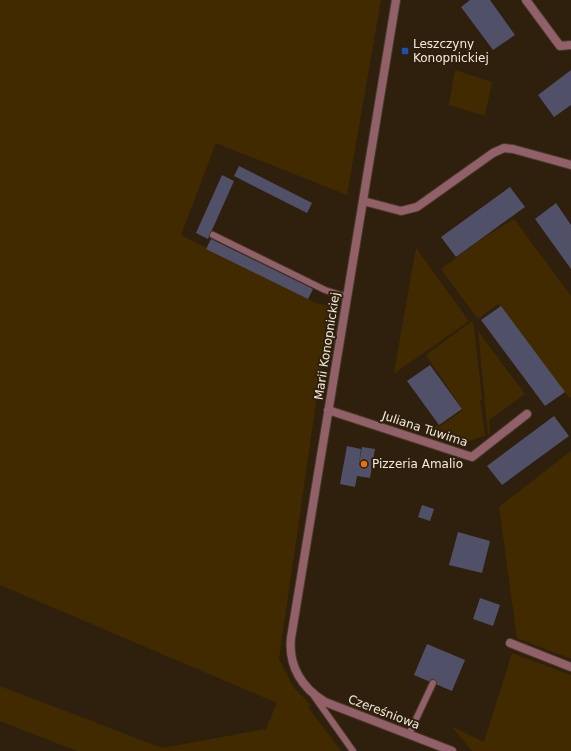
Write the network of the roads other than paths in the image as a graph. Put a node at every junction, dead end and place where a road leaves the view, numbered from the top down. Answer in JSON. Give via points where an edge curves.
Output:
{"nodes":[{"id":1,"x":396,"y":0,"type":"edge"},
{"id":2,"x":526,"y":0,"type":"edge"},
{"id":3,"x":571,"y":45,"type":"edge"},
{"id":4,"x":571,"y":165,"type":"edge"},
{"id":5,"x":363,"y":201,"type":"junction"},
{"id":6,"x":213,"y":236,"type":"dead end"},
{"id":7,"x":347,"y":297,"type":"junction"},
{"id":8,"x":328,"y":410,"type":"junction"},
{"id":9,"x":527,"y":414,"type":"dead end"},
{"id":10,"x":510,"y":643,"type":"dead end"},
{"id":11,"x":571,"y":666,"type":"edge"},
{"id":12,"x":433,"y":684,"type":"dead end"},
{"id":13,"x":309,"y":690,"type":"junction"},
{"id":14,"x":409,"y":734,"type":"junction"},
{"id":15,"x":444,"y":749,"type":"edge"},
{"id":16,"x":353,"y":751,"type":"edge"},
{"id":17,"x":452,"y":751,"type":"edge"}],
"edges":[{"from":1,"to":5,"type":"street","name":"Marii Konopnickiej"},
{"from":2,"to":3,"type":"street","via":[[560,46]]},
{"from":4,"to":5,"type":"street","via":[[504,148],[493,153],[418,207],[401,211]]},
{"from":5,"to":7,"type":"street","name":"Marii Konopnickiej"},
{"from":6,"to":7,"type":"lane","via":[[325,290]]},
{"from":7,"to":8,"type":"street","name":"Marii Konopnickiej"},
{"from":8,"to":9,"type":"street","name":"Juliana Tuwima","via":[[472,457]]},
{"from":8,"to":13,"type":"street","name":"Marii Konopnickiej","via":[[290,648],[294,667]]},
{"from":10,"to":11,"type":"street"},
{"from":12,"to":14,"type":"lane"},
{"from":13,"to":14,"type":"street","name":"Czereśniowa","via":[[325,702]]},
{"from":13,"to":16,"type":"lane"},
{"from":14,"to":15,"type":"street","name":"Czereśniowa"},
{"from":15,"to":17,"type":"street","name":"Czereśniowa"}]}
